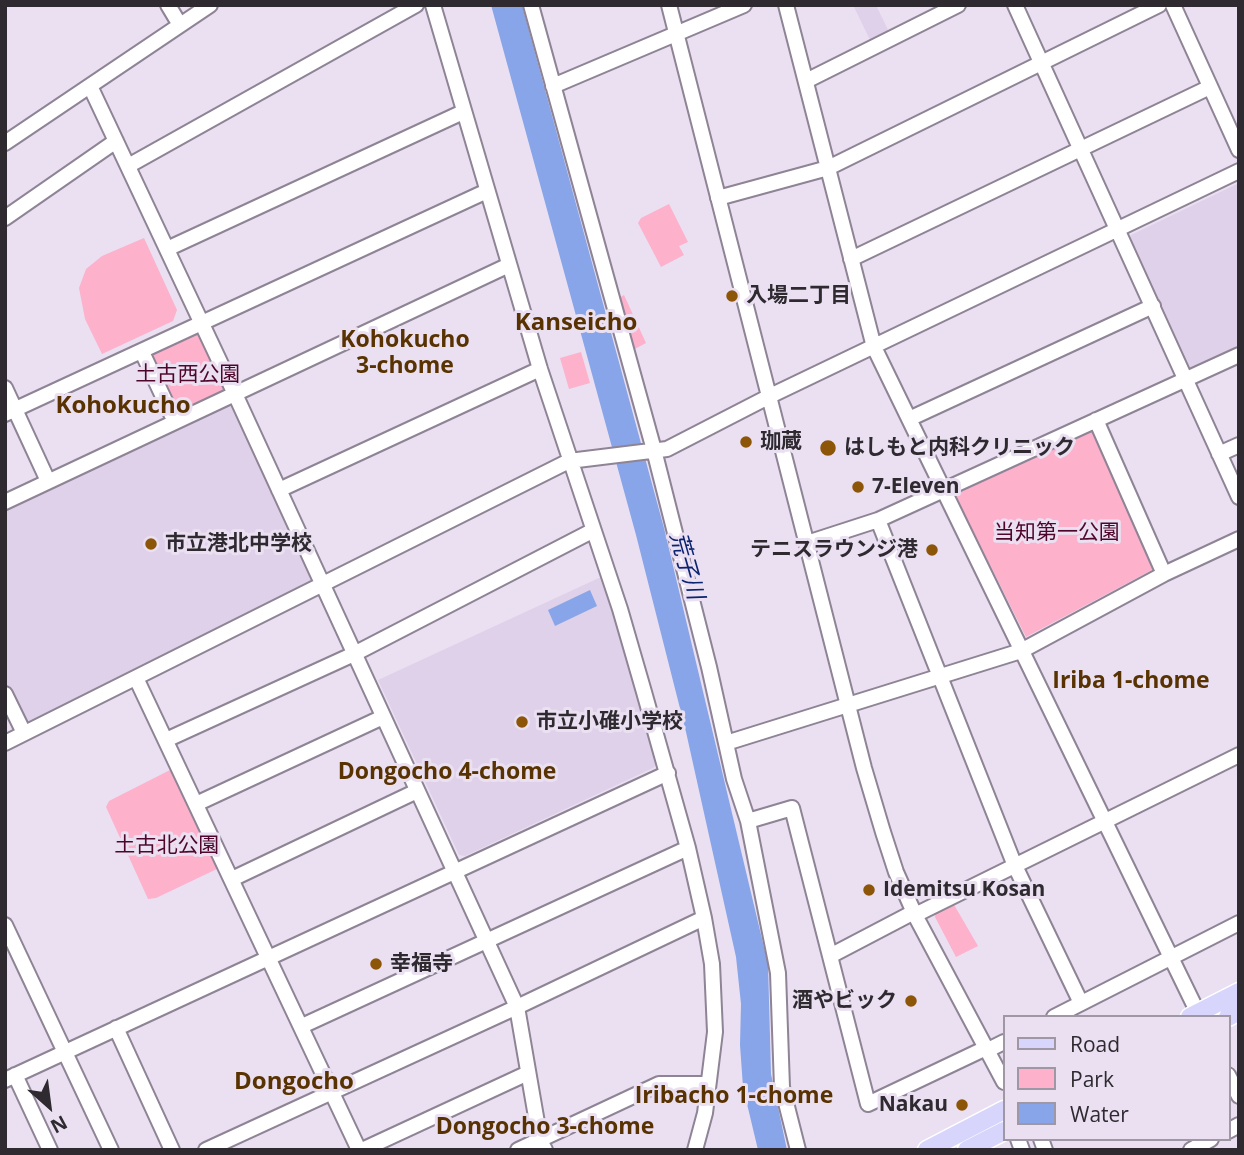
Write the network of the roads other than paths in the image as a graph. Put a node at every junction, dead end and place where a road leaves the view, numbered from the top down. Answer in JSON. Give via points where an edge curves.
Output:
{"nodes":[{"id":1,"x":168,"y":5,"type":"edge"},
{"id":2,"x":210,"y":5,"type":"edge"},
{"id":3,"x":416,"y":5,"type":"edge"},
{"id":4,"x":433,"y":5,"type":"edge"},
{"id":5,"x":531,"y":5,"type":"edge"},
{"id":6,"x":669,"y":5,"type":"edge"},
{"id":7,"x":744,"y":5,"type":"edge"},
{"id":8,"x":786,"y":5,"type":"edge"},
{"id":9,"x":958,"y":5,"type":"edge"},
{"id":10,"x":1015,"y":5,"type":"edge"},
{"id":11,"x":1159,"y":5,"type":"edge"},
{"id":12,"x":1173,"y":5,"type":"edge"},
{"id":13,"x":180,"y":25,"type":"junction"},
{"id":14,"x":676,"y":34,"type":"junction"},
{"id":15,"x":1041,"y":63,"type":"junction"},
{"id":16,"x":806,"y":81,"type":"junction"},
{"id":17,"x":90,"y":86,"type":"junction"},
{"id":18,"x":553,"y":86,"type":"junction"},
{"id":19,"x":1210,"y":87,"type":"junction"},
{"id":20,"x":463,"y":112,"type":"junction"},
{"id":21,"x":116,"y":141,"type":"junction"},
{"id":22,"x":5,"y":144,"type":"edge"},
{"id":23,"x":1081,"y":149,"type":"junction"},
{"id":24,"x":1239,"y":150,"type":"edge"},
{"id":25,"x":128,"y":166,"type":"junction"},
{"id":26,"x":828,"y":169,"type":"junction"},
{"id":27,"x":1239,"y":171,"type":"edge"},
{"id":28,"x":487,"y":191,"type":"junction"},
{"id":29,"x":719,"y":198,"type":"junction"},
{"id":30,"x":5,"y":218,"type":"edge"},
{"id":31,"x":1117,"y":230,"type":"junction"},
{"id":32,"x":167,"y":249,"type":"junction"},
{"id":33,"x":851,"y":259,"type":"junction"},
{"id":34,"x":509,"y":265,"type":"junction"},
{"id":35,"x":1153,"y":306,"type":"junction"},
{"id":36,"x":203,"y":324,"type":"junction"},
{"id":37,"x":874,"y":348,"type":"junction"},
{"id":38,"x":142,"y":352,"type":"junction"},
{"id":39,"x":1239,"y":355,"type":"edge"},
{"id":40,"x":540,"y":369,"type":"junction"},
{"id":41,"x":1186,"y":379,"type":"junction"},
{"id":42,"x":5,"y":388,"type":"edge"},
{"id":43,"x":235,"y":394,"type":"junction"},
{"id":44,"x":769,"y":396,"type":"junction"},
{"id":45,"x":10,"y":412,"type":"edge"},
{"id":46,"x":909,"y":419,"type":"junction"},
{"id":47,"x":1096,"y":421,"type":"junction"},
{"id":48,"x":175,"y":422,"type":"junction"},
{"id":49,"x":1239,"y":445,"type":"edge"},
{"id":50,"x":650,"y":451,"type":"junction"},
{"id":51,"x":1219,"y":454,"type":"junction"},
{"id":52,"x":569,"y":461,"type":"junction"},
{"id":53,"x":48,"y":481,"type":"junction"},
{"id":54,"x":279,"y":490,"type":"junction"},
{"id":55,"x":943,"y":490,"type":"junction"},
{"id":56,"x":1239,"y":497,"type":"edge"},
{"id":57,"x":5,"y":502,"type":"edge"},
{"id":58,"x":878,"y":520,"type":"junction"},
{"id":59,"x":592,"y":531,"type":"junction"},
{"id":60,"x":1239,"y":539,"type":"edge"},
{"id":61,"x":807,"y":543,"type":"junction"},
{"id":62,"x":1164,"y":574,"type":"junction"},
{"id":63,"x":322,"y":585,"type":"junction"},
{"id":64,"x":1021,"y":651,"type":"junction"},
{"id":65,"x":354,"y":653,"type":"junction"},
{"id":66,"x":939,"y":677,"type":"junction"},
{"id":67,"x":136,"y":678,"type":"junction"},
{"id":68,"x":5,"y":694,"type":"edge"},
{"id":69,"x":848,"y":704,"type":"junction"},
{"id":70,"x":383,"y":717,"type":"junction"},
{"id":71,"x":24,"y":733,"type":"junction"},
{"id":72,"x":166,"y":740,"type":"junction"},
{"id":73,"x":5,"y":743,"type":"edge"},
{"id":74,"x":726,"y":743,"type":"junction"},
{"id":75,"x":1239,"y":755,"type":"edge"},
{"id":76,"x":668,"y":772,"type":"junction"},
{"id":77,"x":417,"y":791,"type":"junction"},
{"id":78,"x":196,"y":804,"type":"junction"},
{"id":79,"x":748,"y":821,"type":"junction"},
{"id":80,"x":1104,"y":822,"type":"junction"},
{"id":81,"x":688,"y":848,"type":"junction"},
{"id":82,"x":1015,"y":866,"type":"junction"},
{"id":83,"x":454,"y":872,"type":"junction"},
{"id":84,"x":232,"y":879,"type":"junction"},
{"id":85,"x":915,"y":913,"type":"junction"},
{"id":86,"x":705,"y":918,"type":"junction"},
{"id":87,"x":1239,"y":923,"type":"edge"},
{"id":88,"x":5,"y":925,"type":"edge"},
{"id":89,"x":487,"y":942,"type":"junction"},
{"id":90,"x":830,"y":956,"type":"junction"},
{"id":91,"x":270,"y":957,"type":"junction"},
{"id":92,"x":1170,"y":959,"type":"junction"},
{"id":93,"x":1239,"y":992,"type":"edge"},
{"id":94,"x":1081,"y":1003,"type":"junction"},
{"id":95,"x":517,"y":1007,"type":"junction"},
{"id":96,"x":1058,"y":1015,"type":"edge"},
{"id":97,"x":1194,"y":1015,"type":"edge"},
{"id":98,"x":302,"y":1026,"type":"junction"},
{"id":99,"x":116,"y":1028,"type":"junction"},
{"id":100,"x":1002,"y":1043,"type":"edge"},
{"id":101,"x":987,"y":1049,"type":"junction"},
{"id":102,"x":65,"y":1051,"type":"junction"},
{"id":103,"x":528,"y":1073,"type":"junction"},
{"id":104,"x":10,"y":1078,"type":"edge"},
{"id":105,"x":1002,"y":1078,"type":"edge"},
{"id":106,"x":1230,"y":1078,"type":"edge"},
{"id":107,"x":708,"y":1084,"type":"junction"},
{"id":108,"x":332,"y":1092,"type":"junction"},
{"id":109,"x":1239,"y":1096,"type":"edge"},
{"id":110,"x":1002,"y":1112,"type":"edge"},
{"id":111,"x":1002,"y":1132,"type":"edge"},
{"id":112,"x":1207,"y":1141,"type":"edge"},
{"id":113,"x":542,"y":1145,"type":"edge"},
{"id":114,"x":50,"y":1150,"type":"edge"},
{"id":115,"x":111,"y":1150,"type":"edge"},
{"id":116,"x":172,"y":1150,"type":"edge"},
{"id":117,"x":206,"y":1150,"type":"edge"},
{"id":118,"x":360,"y":1150,"type":"edge"},
{"id":119,"x":518,"y":1150,"type":"edge"},
{"id":120,"x":695,"y":1150,"type":"edge"},
{"id":121,"x":798,"y":1150,"type":"edge"},
{"id":122,"x":927,"y":1150,"type":"edge"},
{"id":123,"x":967,"y":1150,"type":"edge"},
{"id":124,"x":1191,"y":1150,"type":"edge"}],
"edges":[{"from":1,"to":13,"type":"street"},
{"from":2,"to":13,"type":"street"},
{"from":3,"to":25,"type":"street"},
{"from":4,"to":20,"type":"street"},
{"from":5,"to":18,"type":"street"},
{"from":6,"to":14,"type":"street"},
{"from":7,"to":14,"type":"street"},
{"from":8,"to":16,"type":"street"},
{"from":9,"to":16,"type":"street"},
{"from":10,"to":15,"type":"street"},
{"from":11,"to":15,"type":"street"},
{"from":12,"to":19,"type":"street"},
{"from":13,"to":17,"type":"street"},
{"from":14,"to":18,"type":"street"},
{"from":14,"to":29,"type":"street"},
{"from":15,"to":23,"type":"street"},
{"from":15,"to":26,"type":"street"},
{"from":16,"to":26,"type":"street"},
{"from":17,"to":21,"type":"street"},
{"from":17,"to":22,"type":"street"},
{"from":18,"to":50,"type":"street"},
{"from":19,"to":23,"type":"street"},
{"from":19,"to":24,"type":"street"},
{"from":20,"to":28,"type":"street"},
{"from":20,"to":32,"type":"street"},
{"from":21,"to":25,"type":"street"},
{"from":21,"to":30,"type":"street"},
{"from":23,"to":31,"type":"street"},
{"from":23,"to":33,"type":"street"},
{"from":25,"to":32,"type":"street"},
{"from":26,"to":29,"type":"street"},
{"from":26,"to":33,"type":"street"},
{"from":27,"to":31,"type":"street"},
{"from":28,"to":34,"type":"street"},
{"from":28,"to":36,"type":"street"},
{"from":29,"to":44,"type":"street"},
{"from":31,"to":35,"type":"street"},
{"from":31,"to":37,"type":"street"},
{"from":32,"to":36,"type":"street"},
{"from":33,"to":37,"type":"street"},
{"from":34,"to":40,"type":"street"},
{"from":34,"to":43,"type":"street"},
{"from":35,"to":41,"type":"street"},
{"from":35,"to":46,"type":"street"},
{"from":36,"to":38,"type":"street"},
{"from":36,"to":43,"type":"street"},
{"from":37,"to":44,"type":"street"},
{"from":37,"to":46,"type":"street"},
{"from":38,"to":45,"type":"street"},
{"from":38,"to":48,"type":"street"},
{"from":39,"to":41,"type":"street"},
{"from":40,"to":52,"type":"street"},
{"from":40,"to":54,"type":"street"},
{"from":41,"to":47,"type":"street"},
{"from":41,"to":51,"type":"street"},
{"from":42,"to":45,"type":"street"},
{"from":43,"to":48,"type":"street"},
{"from":43,"to":54,"type":"street"},
{"from":44,"to":50,"type":"street","via":[[667,449]]},
{"from":44,"to":61,"type":"street"},
{"from":45,"to":53,"type":"street"},
{"from":46,"to":55,"type":"street"},
{"from":47,"to":55,"type":"street"},
{"from":47,"to":62,"type":"street"},
{"from":48,"to":53,"type":"street"},
{"from":49,"to":51,"type":"street"},
{"from":50,"to":52,"type":"street"},
{"from":50,"to":74,"type":"street"},
{"from":51,"to":56,"type":"street"},
{"from":52,"to":59,"type":"street"},
{"from":52,"to":63,"type":"street"},
{"from":53,"to":57,"type":"street"},
{"from":54,"to":63,"type":"street"},
{"from":55,"to":58,"type":"street"},
{"from":55,"to":64,"type":"street"},
{"from":58,"to":61,"type":"street"},
{"from":58,"to":66,"type":"street"},
{"from":59,"to":65,"type":"street"},
{"from":59,"to":76,"type":"street"},
{"from":60,"to":62,"type":"street"},
{"from":61,"to":69,"type":"street"},
{"from":62,"to":64,"type":"street"},
{"from":63,"to":65,"type":"street"},
{"from":63,"to":67,"type":"street"},
{"from":64,"to":66,"type":"street"},
{"from":64,"to":80,"type":"street"},
{"from":65,"to":70,"type":"street"},
{"from":65,"to":72,"type":"street"},
{"from":66,"to":69,"type":"street"},
{"from":66,"to":82,"type":"street"},
{"from":67,"to":71,"type":"street"},
{"from":67,"to":72,"type":"street"},
{"from":68,"to":71,"type":"street"},
{"from":69,"to":74,"type":"street"},
{"from":69,"to":85,"type":"street","via":[[895,872]]},
{"from":70,"to":77,"type":"street"},
{"from":70,"to":78,"type":"street"},
{"from":71,"to":73,"type":"street"},
{"from":72,"to":78,"type":"street"},
{"from":74,"to":79,"type":"street"},
{"from":75,"to":80,"type":"street"},
{"from":76,"to":81,"type":"street"},
{"from":76,"to":83,"type":"street"},
{"from":77,"to":83,"type":"street"},
{"from":77,"to":84,"type":"street"},
{"from":78,"to":84,"type":"street"},
{"from":79,"to":90,"type":"street","via":[[792,808]]},
{"from":79,"to":121,"type":"street","via":[[778,973],[782,1087]]},
{"from":80,"to":82,"type":"street"},
{"from":80,"to":92,"type":"street"},
{"from":81,"to":86,"type":"street"},
{"from":81,"to":89,"type":"street"},
{"from":82,"to":85,"type":"street"},
{"from":82,"to":94,"type":"street"},
{"from":83,"to":89,"type":"street"},
{"from":83,"to":91,"type":"street"},
{"from":84,"to":91,"type":"street"},
{"from":85,"to":90,"type":"street"},
{"from":85,"to":101,"type":"street"},
{"from":86,"to":95,"type":"street"},
{"from":86,"to":107,"type":"street","via":[[715,999]]},
{"from":87,"to":92,"type":"street"},
{"from":88,"to":102,"type":"street"},
{"from":89,"to":95,"type":"street"},
{"from":89,"to":98,"type":"street"},
{"from":90,"to":101,"type":"street","via":[[868,1104]]},
{"from":91,"to":98,"type":"street"},
{"from":91,"to":99,"type":"street"},
{"from":92,"to":94,"type":"street"},
{"from":92,"to":97,"type":"street"},
{"from":93,"to":97,"type":"main road"},
{"from":94,"to":96,"type":"street"},
{"from":95,"to":103,"type":"street"},
{"from":95,"to":108,"type":"street"},
{"from":98,"to":108,"type":"street"},
{"from":99,"to":102,"type":"street"},
{"from":99,"to":116,"type":"street"},
{"from":100,"to":101,"type":"street"},
{"from":101,"to":105,"type":"street"},
{"from":102,"to":104,"type":"street"},
{"from":102,"to":115,"type":"street"},
{"from":103,"to":113,"type":"street"},
{"from":103,"to":118,"type":"street"},
{"from":104,"to":114,"type":"street"},
{"from":106,"to":109,"type":"street"},
{"from":107,"to":113,"type":"street","via":[[664,1082]]},
{"from":107,"to":120,"type":"street"},
{"from":108,"to":117,"type":"street"},
{"from":108,"to":118,"type":"street"},
{"from":110,"to":122,"type":"main road"},
{"from":111,"to":123,"type":"main road"},
{"from":112,"to":124,"type":"street"},
{"from":113,"to":119,"type":"street"}]}
